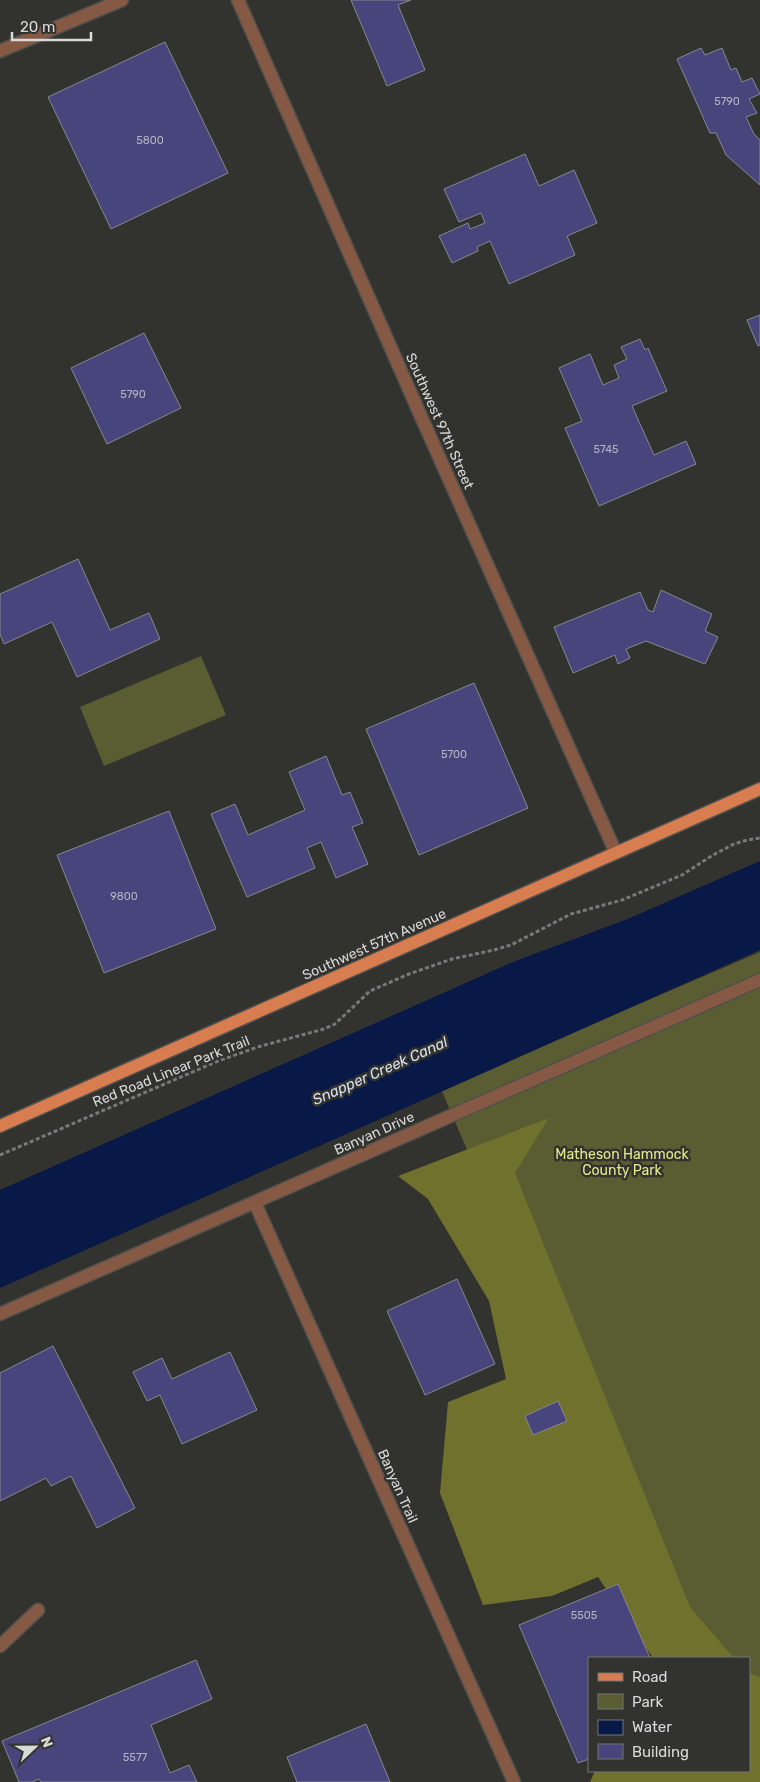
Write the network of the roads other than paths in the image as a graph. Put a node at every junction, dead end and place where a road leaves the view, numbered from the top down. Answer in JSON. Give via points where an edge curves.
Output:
{"nodes":[{"id":1,"x":122,"y":0,"type":"edge"},
{"id":2,"x":238,"y":0,"type":"edge"},
{"id":3,"x":0,"y":51,"type":"edge"},
{"id":4,"x":760,"y":790,"type":"edge"},
{"id":5,"x":616,"y":853,"type":"junction"},
{"id":6,"x":760,"y":980,"type":"edge"},
{"id":7,"x":0,"y":1126,"type":"edge"},
{"id":8,"x":255,"y":1203,"type":"junction"},
{"id":9,"x":0,"y":1314,"type":"edge"},
{"id":10,"x":38,"y":1610,"type":"dead end"},
{"id":11,"x":0,"y":1646,"type":"edge"},
{"id":12,"x":514,"y":1782,"type":"edge"}],
"edges":[{"from":1,"to":3,"type":"street"},
{"from":2,"to":5,"type":"street","name":"Southwest 97th Street"},
{"from":4,"to":5,"type":"main road","name":"Southwest 57th Avenue"},
{"from":5,"to":7,"type":"main road","name":"Southwest 57th Avenue"},
{"from":6,"to":8,"type":"street","name":"Banyan Drive"},
{"from":8,"to":9,"type":"street","name":"Banyan Drive"},
{"from":8,"to":12,"type":"street","name":"Banyan Trail"},
{"from":10,"to":11,"type":"street"}]}
